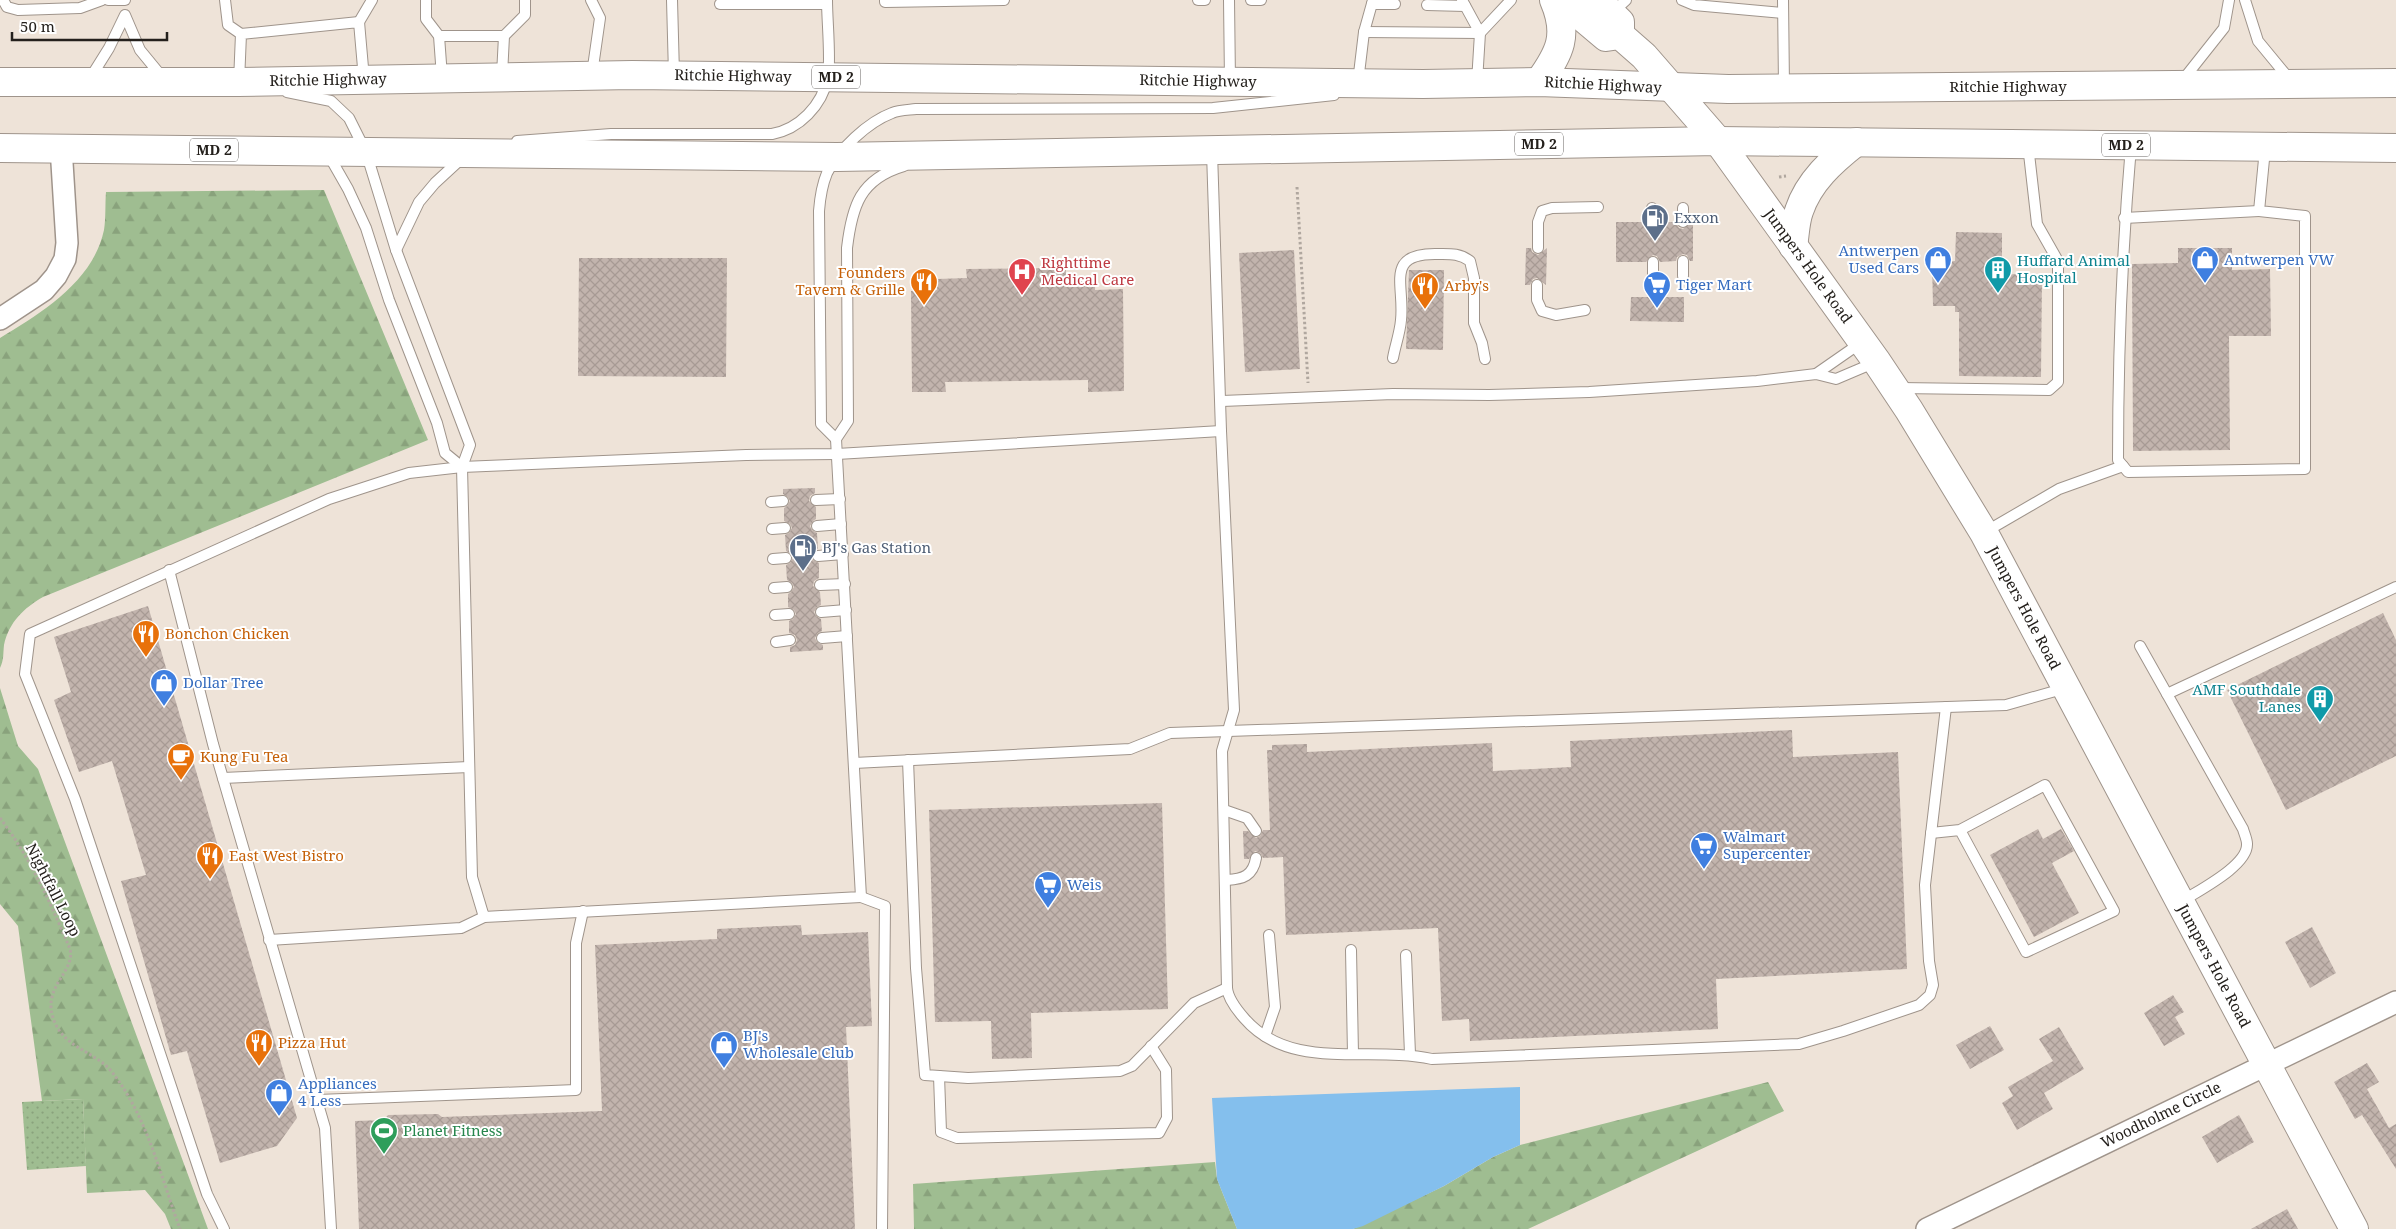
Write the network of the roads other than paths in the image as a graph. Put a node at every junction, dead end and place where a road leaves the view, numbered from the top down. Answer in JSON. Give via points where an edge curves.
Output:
{"nodes":[{"id":1,"x":3,"y":0,"type":"edge"},
{"id":2,"x":102,"y":0,"type":"edge"},
{"id":3,"x":108,"y":0,"type":"edge"},
{"id":4,"x":125,"y":0,"type":"edge"},
{"id":5,"x":226,"y":0,"type":"edge"},
{"id":6,"x":372,"y":0,"type":"edge"},
{"id":7,"x":426,"y":0,"type":"edge"},
{"id":8,"x":526,"y":0,"type":"edge"},
{"id":9,"x":591,"y":0,"type":"edge"},
{"id":10,"x":672,"y":0,"type":"edge"},
{"id":11,"x":884,"y":0,"type":"edge"},
{"id":12,"x":1004,"y":0,"type":"edge"},
{"id":13,"x":1198,"y":0,"type":"edge"},
{"id":14,"x":1205,"y":0,"type":"edge"},
{"id":15,"x":1229,"y":0,"type":"edge"},
{"id":16,"x":1251,"y":0,"type":"edge"},
{"id":17,"x":1261,"y":0,"type":"edge"},
{"id":18,"x":1511,"y":0,"type":"edge"},
{"id":19,"x":1554,"y":0,"type":"edge"},
{"id":20,"x":1562,"y":0,"type":"edge"},
{"id":21,"x":1682,"y":0,"type":"edge"},
{"id":22,"x":1783,"y":0,"type":"edge"},
{"id":23,"x":2229,"y":0,"type":"edge"},
{"id":24,"x":2245,"y":0,"type":"edge"},
{"id":25,"x":827,"y":2,"type":"edge"},
{"id":26,"x":1372,"y":2,"type":"edge"},
{"id":27,"x":1463,"y":3,"type":"edge"},
{"id":28,"x":720,"y":4,"type":"dead end"},
{"id":29,"x":1396,"y":4,"type":"dead end"},
{"id":30,"x":1427,"y":5,"type":"dead end"},
{"id":31,"x":1614,"y":12,"type":"edge"},
{"id":32,"x":1783,"y":13,"type":"junction"},
{"id":33,"x":125,"y":16,"type":"junction"},
{"id":34,"x":360,"y":22,"type":"junction"},
{"id":35,"x":1364,"y":32,"type":"junction"},
{"id":36,"x":1480,"y":33,"type":"junction"},
{"id":37,"x":241,"y":34,"type":"junction"},
{"id":38,"x":439,"y":36,"type":"junction"},
{"id":39,"x":504,"y":36,"type":"junction"},
{"id":40,"x":674,"y":75,"type":"junction"},
{"id":41,"x":592,"y":76,"type":"junction"},
{"id":42,"x":502,"y":77,"type":"junction"},
{"id":43,"x":828,"y":77,"type":"junction"},
{"id":44,"x":442,"y":78,"type":"junction"},
{"id":45,"x":364,"y":79,"type":"junction"},
{"id":46,"x":166,"y":80,"type":"junction"},
{"id":47,"x":88,"y":81,"type":"junction"},
{"id":48,"x":1230,"y":81,"type":"junction"},
{"id":49,"x":0,"y":82,"type":"edge"},
{"id":50,"x":238,"y":82,"type":"junction"},
{"id":51,"x":1539,"y":82,"type":"junction"},
{"id":52,"x":1358,"y":83,"type":"junction"},
{"id":53,"x":1477,"y":83,"type":"junction"},
{"id":54,"x":2396,"y":83,"type":"edge"},
{"id":55,"x":1422,"y":84,"type":"junction"},
{"id":56,"x":2294,"y":84,"type":"junction"},
{"id":57,"x":2178,"y":86,"type":"junction"},
{"id":58,"x":1671,"y":88,"type":"junction"},
{"id":59,"x":1784,"y":89,"type":"junction"},
{"id":60,"x":1718,"y":141,"type":"junction"},
{"id":61,"x":1856,"y":142,"type":"junction"},
{"id":62,"x":2028,"y":144,"type":"junction"},
{"id":63,"x":2131,"y":145,"type":"junction"},
{"id":64,"x":2265,"y":146,"type":"junction"},
{"id":65,"x":61,"y":147,"type":"junction"},
{"id":66,"x":0,"y":148,"type":"edge"},
{"id":67,"x":2396,"y":148,"type":"edge"},
{"id":68,"x":1212,"y":150,"type":"junction"},
{"id":69,"x":326,"y":152,"type":"junction"},
{"id":70,"x":366,"y":152,"type":"junction"},
{"id":71,"x":467,"y":153,"type":"junction"},
{"id":72,"x":964,"y":155,"type":"junction"},
{"id":73,"x":837,"y":157,"type":"junction"},
{"id":74,"x":1598,"y":208,"type":"dead end"},
{"id":75,"x":1652,"y":208,"type":"dead end"},
{"id":76,"x":1683,"y":208,"type":"dead end"},
{"id":77,"x":2259,"y":211,"type":"junction"},
{"id":78,"x":2124,"y":218,"type":"junction"},
{"id":79,"x":1652,"y":222,"type":"dead end"},
{"id":80,"x":1683,"y":222,"type":"dead end"},
{"id":81,"x":1793,"y":246,"type":"junction"},
{"id":82,"x":1538,"y":248,"type":"dead end"},
{"id":83,"x":396,"y":250,"type":"junction"},
{"id":84,"x":1683,"y":261,"type":"dead end"},
{"id":85,"x":1653,"y":262,"type":"dead end"},
{"id":86,"x":1653,"y":276,"type":"dead end"},
{"id":87,"x":1683,"y":276,"type":"dead end"},
{"id":88,"x":1536,"y":285,"type":"dead end"},
{"id":89,"x":1585,"y":310,"type":"dead end"},
{"id":90,"x":0,"y":319,"type":"edge"},
{"id":91,"x":1870,"y":352,"type":"junction"},
{"id":92,"x":1392,"y":358,"type":"dead end"},
{"id":93,"x":1485,"y":359,"type":"dead end"},
{"id":94,"x":1816,"y":374,"type":"junction"},
{"id":95,"x":1894,"y":388,"type":"junction"},
{"id":96,"x":1222,"y":401,"type":"junction"},
{"id":97,"x":1221,"y":431,"type":"junction"},
{"id":98,"x":836,"y":439,"type":"junction"},
{"id":99,"x":837,"y":454,"type":"junction"},
{"id":100,"x":462,"y":466,"type":"junction"},
{"id":101,"x":2123,"y":466,"type":"junction"},
{"id":102,"x":840,"y":499,"type":"junction"},
{"id":103,"x":816,"y":500,"type":"dead end"},
{"id":104,"x":783,"y":501,"type":"dead end"},
{"id":105,"x":771,"y":502,"type":"dead end"},
{"id":106,"x":841,"y":524,"type":"junction"},
{"id":107,"x":817,"y":526,"type":"dead end"},
{"id":108,"x":785,"y":528,"type":"dead end"},
{"id":109,"x":772,"y":529,"type":"dead end"},
{"id":110,"x":1984,"y":533,"type":"junction"},
{"id":111,"x":843,"y":554,"type":"junction"},
{"id":112,"x":818,"y":556,"type":"dead end"},
{"id":113,"x":786,"y":558,"type":"dead end"},
{"id":114,"x":773,"y":559,"type":"dead end"},
{"id":115,"x":169,"y":570,"type":"junction"},
{"id":116,"x":845,"y":584,"type":"junction"},
{"id":117,"x":820,"y":585,"type":"dead end"},
{"id":118,"x":787,"y":587,"type":"dead end"},
{"id":119,"x":2396,"y":587,"type":"edge"},
{"id":120,"x":774,"y":588,"type":"dead end"},
{"id":121,"x":846,"y":610,"type":"junction"},
{"id":122,"x":821,"y":612,"type":"dead end"},
{"id":123,"x":789,"y":614,"type":"dead end"},
{"id":124,"x":775,"y":615,"type":"dead end"},
{"id":125,"x":847,"y":636,"type":"junction"},
{"id":126,"x":822,"y":638,"type":"dead end"},
{"id":127,"x":790,"y":640,"type":"dead end"},
{"id":128,"x":776,"y":642,"type":"dead end"},
{"id":129,"x":2140,"y":646,"type":"dead end"},
{"id":130,"x":2067,"y":688,"type":"junction"},
{"id":131,"x":2168,"y":694,"type":"junction"},
{"id":132,"x":1946,"y":707,"type":"junction"},
{"id":133,"x":1227,"y":732,"type":"junction"},
{"id":134,"x":908,"y":760,"type":"junction"},
{"id":135,"x":854,"y":763,"type":"junction"},
{"id":136,"x":469,"y":766,"type":"junction"},
{"id":137,"x":223,"y":778,"type":"junction"},
{"id":138,"x":1224,"y":810,"type":"junction"},
{"id":139,"x":1960,"y":830,"type":"junction"},
{"id":140,"x":1256,"y":831,"type":"dead end"},
{"id":141,"x":1931,"y":833,"type":"junction"},
{"id":142,"x":1256,"y":858,"type":"dead end"},
{"id":143,"x":1227,"y":880,"type":"junction"},
{"id":144,"x":861,"y":896,"type":"junction"},
{"id":145,"x":2180,"y":902,"type":"junction"},
{"id":146,"x":583,"y":911,"type":"junction"},
{"id":147,"x":484,"y":917,"type":"junction"},
{"id":148,"x":1269,"y":936,"type":"dead end"},
{"id":149,"x":269,"y":940,"type":"junction"},
{"id":150,"x":1351,"y":950,"type":"dead end"},
{"id":151,"x":1406,"y":955,"type":"dead end"},
{"id":152,"x":1227,"y":988,"type":"junction"},
{"id":153,"x":2396,"y":1002,"type":"edge"},
{"id":154,"x":1265,"y":1036,"type":"junction"},
{"id":155,"x":1151,"y":1046,"type":"junction"},
{"id":156,"x":1353,"y":1054,"type":"junction"},
{"id":157,"x":1410,"y":1054,"type":"junction"},
{"id":158,"x":2266,"y":1065,"type":"junction"},
{"id":159,"x":939,"y":1076,"type":"junction"},
{"id":160,"x":318,"y":1100,"type":"junction"},
{"id":161,"x":224,"y":1229,"type":"edge"},
{"id":162,"x":331,"y":1229,"type":"edge"},
{"id":163,"x":882,"y":1229,"type":"edge"},
{"id":164,"x":1927,"y":1229,"type":"edge"},
{"id":165,"x":2354,"y":1229,"type":"edge"}],
"edges":[{"from":1,"to":2,"type":"lane","via":[[7,7],[18,10],[80,8]]},
{"from":3,"to":4,"type":"lane"},
{"from":4,"to":33,"type":"lane"},
{"from":5,"to":37,"type":"lane","via":[[228,25]]},
{"from":6,"to":34,"type":"lane"},
{"from":7,"to":38,"type":"lane","via":[[426,19]]},
{"from":8,"to":39,"type":"lane","via":[[525,15]]},
{"from":9,"to":41,"type":"lane","via":[[600,18]]},
{"from":10,"to":40,"type":"lane"},
{"from":11,"to":12,"type":"lane"},
{"from":13,"to":14,"type":"lane"},
{"from":15,"to":48,"type":"lane"},
{"from":16,"to":17,"type":"lane"},
{"from":18,"to":36,"type":"lane"},
{"from":19,"to":51,"type":"main road","via":[[1562,18],[1562,32],[1558,51]]},
{"from":20,"to":31,"type":"main road","name":"Jumpers Hole Road","via":[[1606,36]]},
{"from":21,"to":32,"type":"lane","via":[[1694,5]]},
{"from":22,"to":32,"type":"lane"},
{"from":23,"to":57,"type":"lane","via":[[2224,28]]},
{"from":24,"to":56,"type":"lane","via":[[2258,40]]},
{"from":25,"to":28,"type":"lane"},
{"from":25,"to":43,"type":"lane"},
{"from":26,"to":29,"type":"lane"},
{"from":26,"to":35,"type":"lane"},
{"from":27,"to":30,"type":"lane"},
{"from":27,"to":36,"type":"lane"},
{"from":31,"to":58,"type":"main road","name":"Jumpers Hole Road"},
{"from":32,"to":59,"type":"lane"},
{"from":33,"to":46,"type":"lane","via":[[140,50]]},
{"from":33,"to":47,"type":"lane","via":[[110,48]]},
{"from":34,"to":37,"type":"lane"},
{"from":34,"to":45,"type":"lane"},
{"from":35,"to":36,"type":"lane"},
{"from":35,"to":52,"type":"lane"},
{"from":36,"to":53,"type":"lane"},
{"from":37,"to":50,"type":"lane"},
{"from":38,"to":39,"type":"lane"},
{"from":38,"to":44,"type":"lane"},
{"from":39,"to":42,"type":"lane"},
{"from":40,"to":41,"type":"main road","name":"Ritchie Highway","number":"MD 2"},
{"from":40,"to":43,"type":"main road","name":"Ritchie Highway","number":"MD 2"},
{"from":41,"to":42,"type":"main road","name":"Ritchie Highway","number":"MD 2"},
{"from":42,"to":44,"type":"main road","name":"Ritchie Highway","number":"MD 2"},
{"from":43,"to":48,"type":"main road","name":"Ritchie Highway","number":"MD 2"},
{"from":43,"to":70,"type":"lane","via":[[819,101],[810,113],[779,133],[611,134]]},
{"from":44,"to":45,"type":"main road","name":"Ritchie Highway","number":"MD 2"},
{"from":45,"to":50,"type":"main road","name":"Ritchie Highway","number":"MD 2"},
{"from":46,"to":47,"type":"main road","name":"Ritchie Highway","number":"MD 2"},
{"from":46,"to":50,"type":"main road","name":"Ritchie Highway","number":"MD 2"},
{"from":47,"to":49,"type":"main road","name":"Ritchie Highway","number":"MD 2"},
{"from":48,"to":52,"type":"main road","name":"Ritchie Highway","number":"MD 2"},
{"from":50,"to":70,"type":"lane","via":[[331,101],[349,118]]},
{"from":51,"to":53,"type":"main road","name":"Ritchie Highway","number":"MD 2"},
{"from":51,"to":58,"type":"main road","name":"Ritchie Highway","number":"MD 2"},
{"from":52,"to":55,"type":"main road","name":"Ritchie Highway","number":"MD 2"},
{"from":53,"to":55,"type":"main road","name":"Ritchie Highway","number":"MD 2"},
{"from":54,"to":56,"type":"main road","name":"Ritchie Highway","number":"MD 2"},
{"from":55,"to":73,"type":"lane","via":[[1213,108],[916,108],[893,112],[869,127]]},
{"from":56,"to":57,"type":"main road","name":"Ritchie Highway","number":"MD 2"},
{"from":57,"to":59,"type":"main road","name":"Ritchie Highway","number":"MD 2"},
{"from":58,"to":59,"type":"main road","name":"Ritchie Highway","number":"MD 2"},
{"from":58,"to":60,"type":"main road","name":"Jumpers Hole Road"},
{"from":60,"to":61,"type":"main road","number":"MD 2"},
{"from":60,"to":68,"type":"main road","number":"MD 2"},
{"from":60,"to":81,"type":"main road","name":"Jumpers Hole Road"},
{"from":61,"to":62,"type":"main road","number":"MD 2"},
{"from":61,"to":81,"type":"main road","via":[[1824,170],[1812,187],[1799,211]]},
{"from":62,"to":63,"type":"main road","number":"MD 2"},
{"from":62,"to":95,"type":"lane","via":[[2037,224],[2058,261],[2058,382],[2049,390]]},
{"from":63,"to":64,"type":"main road","number":"MD 2"},
{"from":63,"to":78,"type":"lane"},
{"from":64,"to":67,"type":"main road","number":"MD 2"},
{"from":64,"to":77,"type":"lane"},
{"from":65,"to":66,"type":"main road","number":"MD 2"},
{"from":65,"to":69,"type":"main road","number":"MD 2"},
{"from":65,"to":90,"type":"street","via":[[67,243],[65,259],[44,290]]},
{"from":68,"to":72,"type":"main road","number":"MD 2"},
{"from":68,"to":96,"type":"lane"},
{"from":69,"to":70,"type":"main road","number":"MD 2"},
{"from":69,"to":100,"type":"lane","via":[[366,228],[445,453]]},
{"from":70,"to":71,"type":"main road","number":"MD 2"},
{"from":70,"to":83,"type":"lane"},
{"from":71,"to":73,"type":"main road","number":"MD 2"},
{"from":71,"to":83,"type":"lane","via":[[419,202]]},
{"from":72,"to":73,"type":"main road","number":"MD 2"},
{"from":72,"to":98,"type":"lane","via":[[893,169],[865,187],[857,202],[847,248],[848,421]]},
{"from":73,"to":98,"type":"lane","via":[[821,191],[819,211],[821,424]]},
{"from":74,"to":82,"type":"lane","via":[[1542,211],[1538,222]]},
{"from":75,"to":79,"type":"lane"},
{"from":76,"to":80,"type":"lane"},
{"from":77,"to":78,"type":"lane"},
{"from":77,"to":101,"type":"lane","via":[[2305,216],[2305,469],[2128,472]]},
{"from":78,"to":101,"type":"lane","via":[[2118,366],[2118,460]]},
{"from":81,"to":91,"type":"main road","name":"Jumpers Hole Road"},
{"from":83,"to":100,"type":"lane","via":[[470,445]]},
{"from":84,"to":87,"type":"lane"},
{"from":85,"to":86,"type":"lane"},
{"from":88,"to":89,"type":"lane","via":[[1542,311],[1556,315]]},
{"from":91,"to":94,"type":"lane"},
{"from":91,"to":94,"type":"lane","via":[[1836,379]]},
{"from":91,"to":95,"type":"main road","name":"Jumpers Hole Road"},
{"from":92,"to":93,"type":"lane","via":[[1401,321],[1402,268],[1407,260],[1421,254],[1456,254],[1470,261],[1474,278],[1474,323]]},
{"from":94,"to":96,"type":"lane","via":[[1588,392],[1393,394]]},
{"from":95,"to":110,"type":"main road","name":"Jumpers Hole Road"},
{"from":96,"to":97,"type":"lane"},
{"from":97,"to":99,"type":"lane"},
{"from":97,"to":133,"type":"lane","via":[[1234,710]]},
{"from":98,"to":99,"type":"lane"},
{"from":99,"to":100,"type":"lane"},
{"from":99,"to":102,"type":"lane"},
{"from":100,"to":115,"type":"lane","via":[[409,473],[329,499]]},
{"from":100,"to":136,"type":"lane"},
{"from":101,"to":110,"type":"lane","via":[[2059,488]]},
{"from":102,"to":103,"type":"lane"},
{"from":102,"to":106,"type":"lane"},
{"from":104,"to":105,"type":"lane"},
{"from":106,"to":107,"type":"lane"},
{"from":106,"to":111,"type":"lane"},
{"from":108,"to":109,"type":"lane"},
{"from":110,"to":130,"type":"main road","name":"Jumpers Hole Road"},
{"from":111,"to":112,"type":"lane"},
{"from":111,"to":116,"type":"lane"},
{"from":113,"to":114,"type":"lane"},
{"from":115,"to":137,"type":"lane"},
{"from":115,"to":161,"type":"lane","via":[[30,634],[25,674],[74,799],[207,1194]]},
{"from":116,"to":117,"type":"lane"},
{"from":116,"to":121,"type":"lane"},
{"from":118,"to":120,"type":"lane"},
{"from":119,"to":131,"type":"lane"},
{"from":121,"to":122,"type":"lane"},
{"from":121,"to":125,"type":"lane"},
{"from":123,"to":124,"type":"lane"},
{"from":125,"to":126,"type":"lane"},
{"from":125,"to":135,"type":"lane"},
{"from":127,"to":128,"type":"lane"},
{"from":129,"to":131,"type":"lane"},
{"from":130,"to":132,"type":"lane","via":[[2006,705]]},
{"from":130,"to":145,"type":"main road","name":"Jumpers Hole Road"},
{"from":131,"to":145,"type":"lane","via":[[2243,829],[2247,845],[2244,856],[2232,868]]},
{"from":132,"to":133,"type":"lane"},
{"from":132,"to":141,"type":"lane"},
{"from":133,"to":134,"type":"lane","via":[[1170,733],[1130,749]]},
{"from":133,"to":138,"type":"lane","via":[[1222,751]]},
{"from":134,"to":135,"type":"lane"},
{"from":134,"to":159,"type":"lane","via":[[916,968],[925,1076]]},
{"from":135,"to":144,"type":"lane"},
{"from":136,"to":137,"type":"lane"},
{"from":136,"to":147,"type":"lane","via":[[472,877]]},
{"from":137,"to":149,"type":"lane"},
{"from":138,"to":140,"type":"lane","via":[[1247,818]]},
{"from":138,"to":143,"type":"lane"},
{"from":139,"to":139,"type":"lane","via":[[2046,785],[2114,911],[2026,952]]},
{"from":139,"to":141,"type":"lane"},
{"from":141,"to":157,"type":"lane","via":[[1925,885],[1933,985],[1930,995],[1920,1005],[1800,1044],[1432,1059]]},
{"from":142,"to":143,"type":"lane","via":[[1249,875]]},
{"from":143,"to":152,"type":"lane"},
{"from":144,"to":146,"type":"lane"},
{"from":144,"to":163,"type":"lane","via":[[886,906]]},
{"from":145,"to":158,"type":"main road","name":"Jumpers Hole Road"},
{"from":146,"to":147,"type":"lane"},
{"from":146,"to":160,"type":"lane","via":[[576,943],[576,1090]]},
{"from":147,"to":149,"type":"lane","via":[[461,928]]},
{"from":148,"to":154,"type":"lane","via":[[1275,1007]]},
{"from":149,"to":160,"type":"lane"},
{"from":150,"to":156,"type":"lane"},
{"from":151,"to":157,"type":"lane"},
{"from":152,"to":154,"type":"lane","via":[[1236,1009]]},
{"from":152,"to":155,"type":"lane","via":[[1194,1003]]},
{"from":153,"to":158,"type":"street","name":"Woodholme Circle"},
{"from":154,"to":156,"type":"lane","via":[[1286,1047],[1308,1053]]},
{"from":155,"to":159,"type":"lane","via":[[1132,1066],[1120,1071],[968,1078]]},
{"from":155,"to":159,"type":"lane","via":[[1166,1070],[1167,1118],[1159,1133],[957,1138],[940,1132]]},
{"from":156,"to":157,"type":"lane"},
{"from":158,"to":164,"type":"street","name":"Woodholme Circle"},
{"from":158,"to":165,"type":"main road","name":"Jumpers Hole Road"},
{"from":160,"to":162,"type":"lane","via":[[325,1128]]}]}
